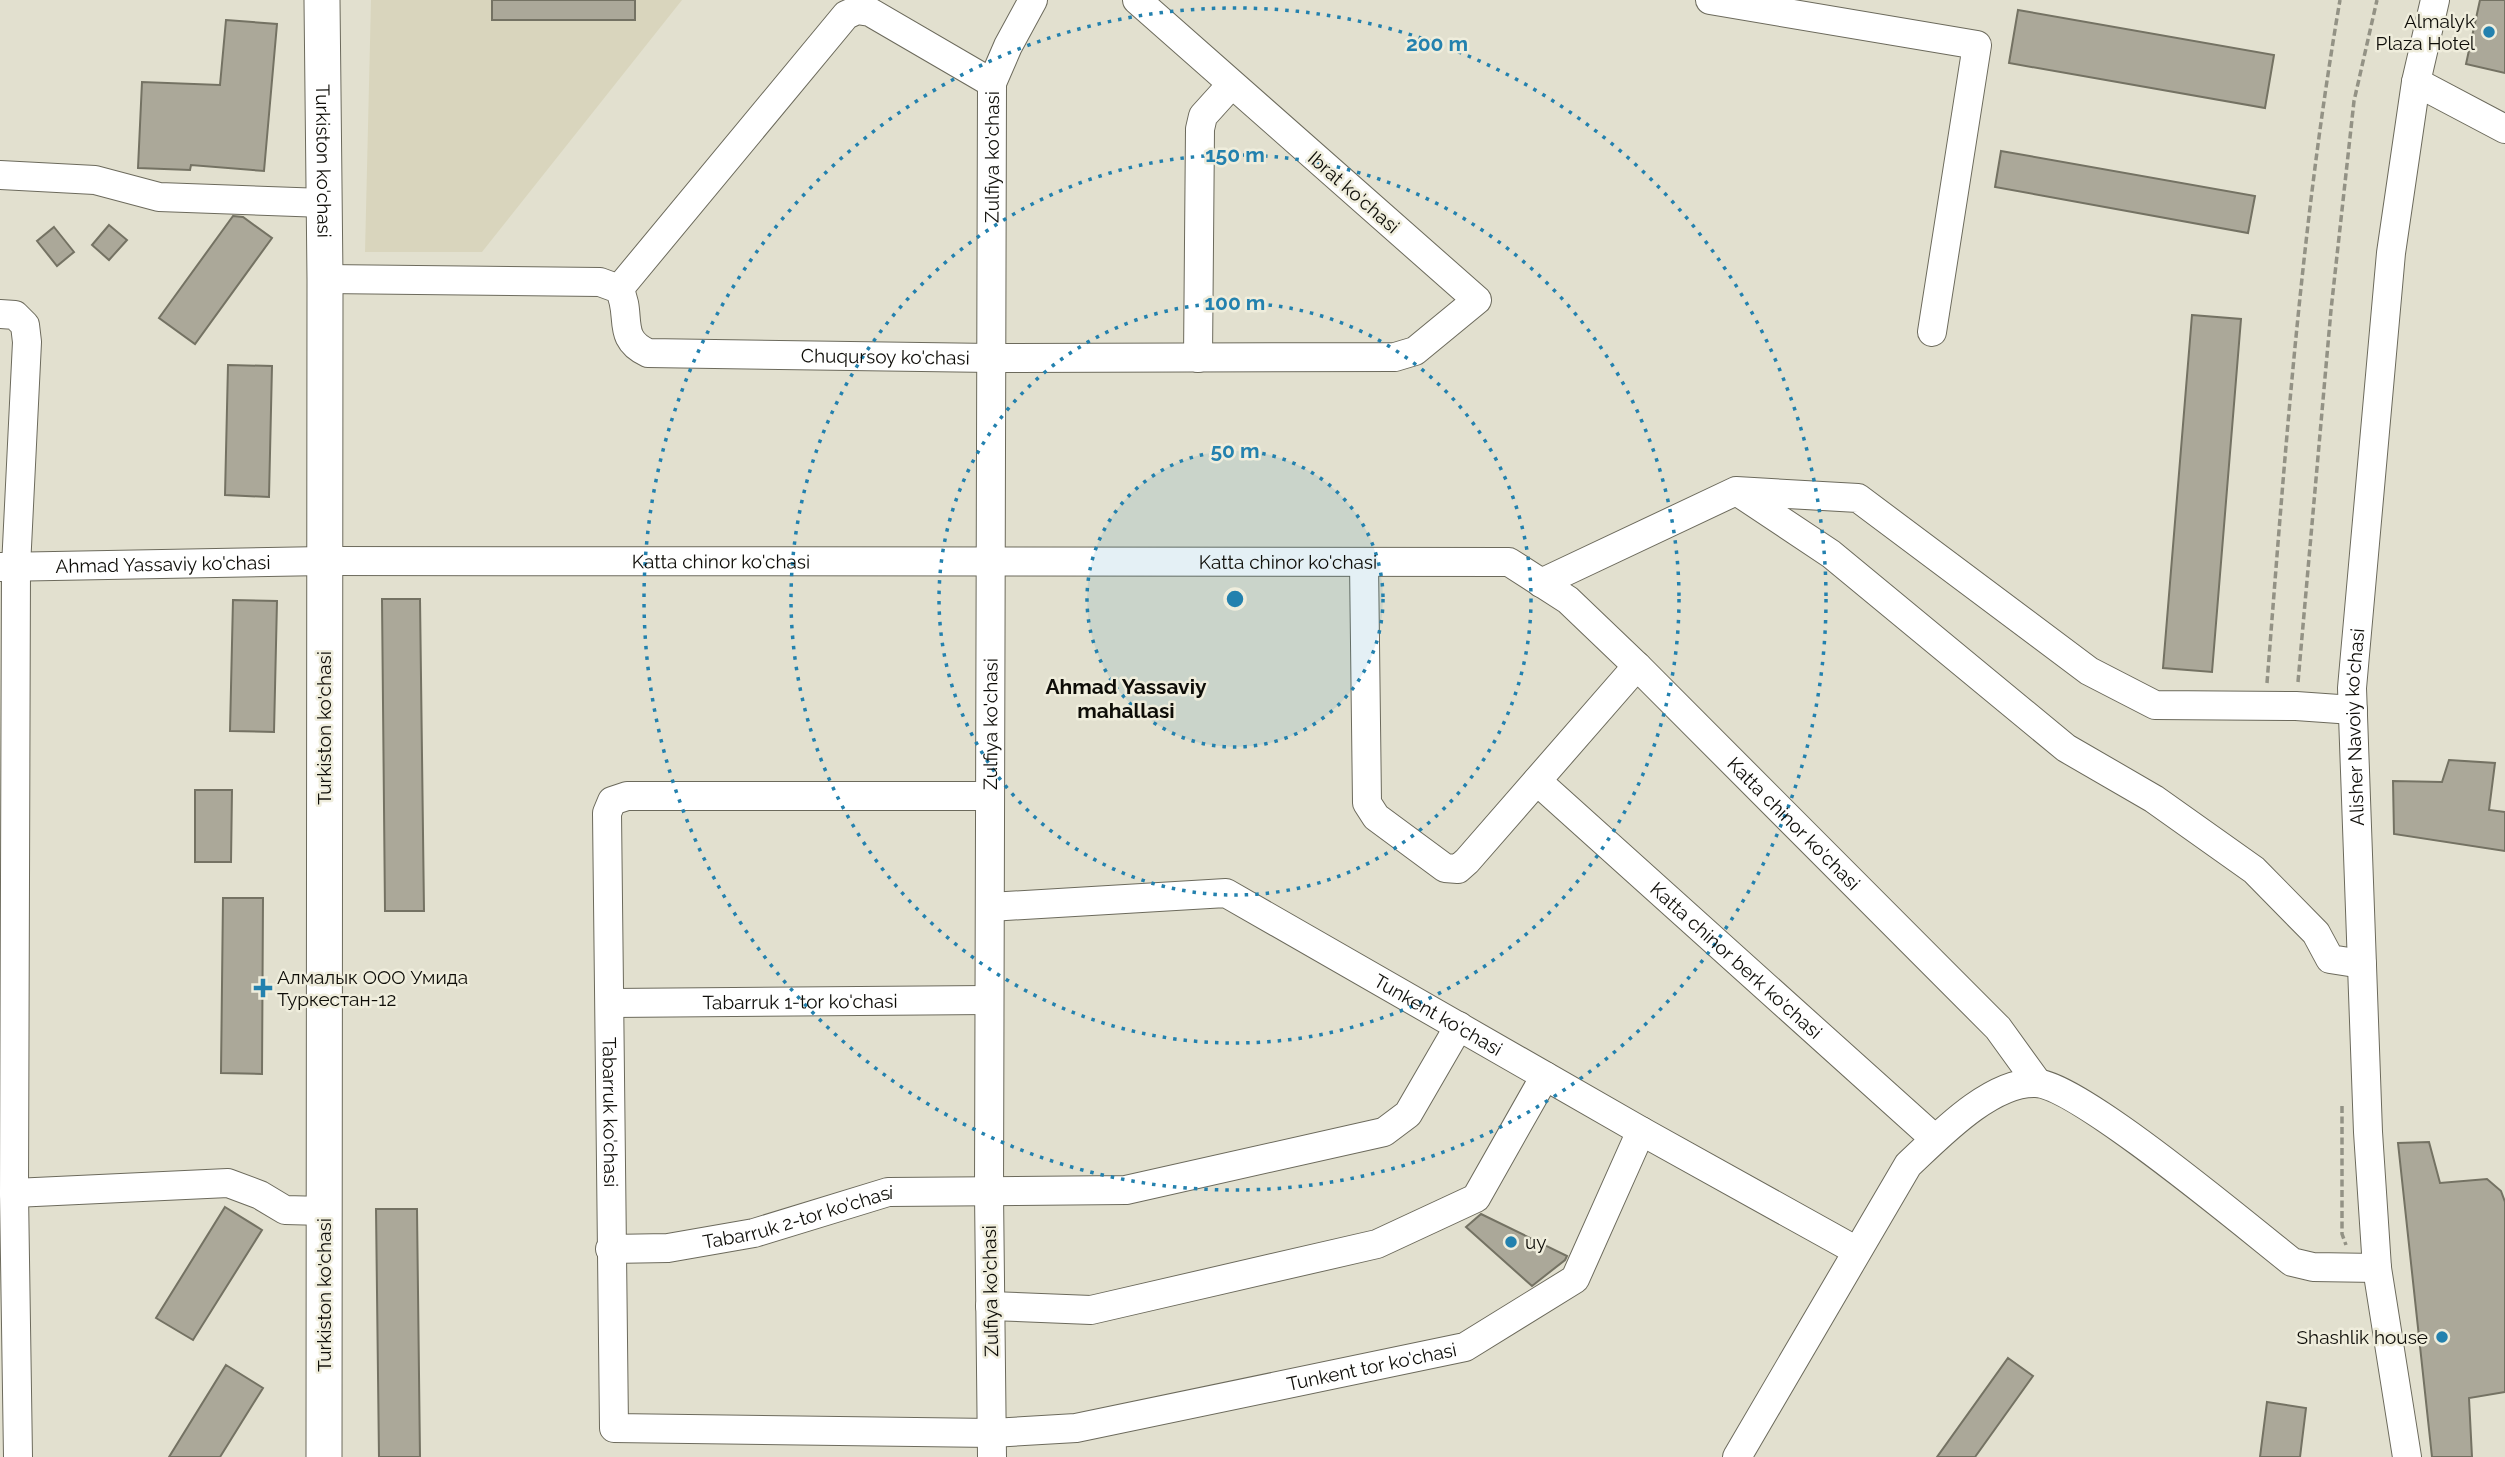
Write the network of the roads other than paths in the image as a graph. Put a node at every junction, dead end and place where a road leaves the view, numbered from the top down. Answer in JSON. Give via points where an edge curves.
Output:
{"nodes":[{"id":1,"x":322,"y":0,"type":"edge"},
{"id":2,"x":1033,"y":0,"type":"edge"},
{"id":3,"x":1137,"y":0,"type":"edge"},
{"id":4,"x":1710,"y":0,"type":"edge"},
{"id":5,"x":2435,"y":0,"type":"edge"},
{"id":6,"x":2416,"y":82,"type":"junction"},
{"id":7,"x":992,"y":83,"type":"junction"},
{"id":8,"x":1231,"y":85,"type":"junction"},
{"id":9,"x":2505,"y":129,"type":"edge"},
{"id":10,"x":0,"y":175,"type":"edge"},
{"id":11,"x":324,"y":203,"type":"junction"},
{"id":12,"x":325,"y":279,"type":"junction"},
{"id":13,"x":619,"y":289,"type":"junction"},
{"id":14,"x":1477,"y":300,"type":"joint"},
{"id":15,"x":0,"y":314,"type":"edge"},
{"id":16,"x":1932,"y":332,"type":"dead end"},
{"id":17,"x":992,"y":358,"type":"junction"},
{"id":18,"x":1198,"y":358,"type":"junction"},
{"id":19,"x":1736,"y":491,"type":"junction"},
{"id":20,"x":324,"y":561,"type":"junction"},
{"id":21,"x":990,"y":563,"type":"junction"},
{"id":22,"x":1364,"y":563,"type":"junction"},
{"id":23,"x":8,"y":567,"type":"edge"},
{"id":24,"x":1541,"y":583,"type":"junction"},
{"id":25,"x":1637,"y":666,"type":"junction"},
{"id":26,"x":2353,"y":710,"type":"junction"},
{"id":27,"x":1538,"y":781,"type":"junction"},
{"id":28,"x":990,"y":796,"type":"junction"},
{"id":29,"x":990,"y":907,"type":"junction"},
{"id":30,"x":2362,"y":964,"type":"junction"},
{"id":31,"x":989,"y":1000,"type":"junction"},
{"id":32,"x":611,"y":1003,"type":"junction"},
{"id":33,"x":1459,"y":1026,"type":"junction"},
{"id":34,"x":1545,"y":1076,"type":"junction"},
{"id":35,"x":2037,"y":1082,"type":"junction"},
{"id":36,"x":1641,"y":1131,"type":"junction"},
{"id":37,"x":1936,"y":1139,"type":"junction"},
{"id":38,"x":989,"y":1193,"type":"junction"},
{"id":39,"x":14,"y":1194,"type":"junction"},
{"id":40,"x":324,"y":1211,"type":"junction"},
{"id":41,"x":610,"y":1249,"type":"junction"},
{"id":42,"x":1857,"y":1251,"type":"junction"},
{"id":43,"x":2377,"y":1268,"type":"junction"},
{"id":44,"x":990,"y":1306,"type":"junction"},
{"id":45,"x":8,"y":1311,"type":"edge"},
{"id":46,"x":992,"y":1445,"type":"edge"},
{"id":47,"x":18,"y":1457,"type":"edge"},
{"id":48,"x":324,"y":1457,"type":"edge"},
{"id":49,"x":1737,"y":1457,"type":"edge"},
{"id":50,"x":2407,"y":1457,"type":"edge"}],
"edges":[{"from":1,"to":11,"type":"main road","name":"Turkiston ko'chasi"},
{"from":2,"to":7,"type":"street","name":"Zulfiya ko'chasi"},
{"from":3,"to":8,"type":"street","name":"Ibrat ko'chasi"},
{"from":4,"to":16,"type":"street","via":[[1978,45]]},
{"from":5,"to":6,"type":"street","name":"Alisher Navoiy ko'chasi"},
{"from":6,"to":9,"type":"street"},
{"from":6,"to":26,"type":"street","name":"Alisher Navoiy ko'chasi","via":[[2391,253]]},
{"from":7,"to":13,"type":"street","via":[[870,12],[846,15]]},
{"from":7,"to":17,"type":"street","name":"Zulfiya ko'chasi"},
{"from":8,"to":14,"type":"street","name":"Ibrat ko'chasi"},
{"from":8,"to":18,"type":"street","via":[[1203,116],[1200,129]]},
{"from":10,"to":11,"type":"street","via":[[95,180],[159,197]]},
{"from":11,"to":12,"type":"main road","name":"Turkiston ko'chasi"},
{"from":12,"to":13,"type":"street","via":[[600,282]]},
{"from":12,"to":20,"type":"main road","name":"Turkiston ko'chasi"},
{"from":13,"to":17,"type":"street","name":"Chuqursoy ko'chasi","via":[[625,299],[627,334],[634,346],[648,352]]},
{"from":14,"to":18,"type":"street","name":"Chuqursoy ko'chasi","via":[[1415,351],[1395,357]]},
{"from":15,"to":23,"type":"street","via":[[15,315],[24,325],[27,342]]},
{"from":17,"to":18,"type":"street","name":"Chuqursoy ko'chasi"},
{"from":17,"to":21,"type":"street","name":"Zulfiya ko'chasi"},
{"from":19,"to":24,"type":"street"},
{"from":19,"to":26,"type":"street","via":[[1858,498],[2090,671],[2155,705]]},
{"from":19,"to":30,"type":"street","via":[[1831,554],[2066,748],[2154,799],[2254,870],[2316,933],[2330,959]]},
{"from":20,"to":21,"type":"street","name":"Katta chinor ko'chasi"},
{"from":20,"to":23,"type":"street","name":"Ahmad Yassaviy ko'chasi"},
{"from":20,"to":40,"type":"main road","name":"Turkiston ko'chasi"},
{"from":21,"to":22,"type":"street","name":"Katta chinor ko'chasi"},
{"from":21,"to":28,"type":"street","name":"Zulfiya ko'chasi"},
{"from":22,"to":24,"type":"street","name":"Katta chinor ko'chasi","via":[[1509,562]]},
{"from":22,"to":27,"type":"street","via":[[1367,803],[1376,817],[1445,868],[1458,869]]},
{"from":23,"to":39,"type":"street"},
{"from":24,"to":25,"type":"street","name":"Katta chinor ko'chasi","via":[[1568,600]]},
{"from":25,"to":27,"type":"street"},
{"from":25,"to":35,"type":"street","name":"Katta chinor ko'chasi","via":[[1998,1028]]},
{"from":26,"to":30,"type":"street","name":"Alisher Navoiy ko'chasi"},
{"from":27,"to":37,"type":"street","name":"Katta chinor berk ko'chasi"},
{"from":28,"to":29,"type":"street","name":"Zulfiya ko'chasi"},
{"from":28,"to":32,"type":"street","name":"Tabarruk ko'chasi","via":[[627,796],[612,801],[607,813]]},
{"from":29,"to":31,"type":"street","name":"Zulfiya ko'chasi"},
{"from":29,"to":33,"type":"street","name":"Tunkent ko'chasi","via":[[1226,893]]},
{"from":30,"to":43,"type":"street","name":"Alisher Navoiy ko'chasi"},
{"from":31,"to":32,"type":"street","name":"Tabarruk 1-tor ko'chasi"},
{"from":31,"to":38,"type":"street","name":"Zulfiya ko'chasi"},
{"from":32,"to":41,"type":"street","name":"Tabarruk ko'chasi"},
{"from":33,"to":34,"type":"street","name":"Tunkent ko'chasi"},
{"from":33,"to":38,"type":"street","name":"Tabarruk 2-tor ko'chasi","via":[[1408,1114],[1384,1132],[1126,1191]]},
{"from":34,"to":36,"type":"street","name":"Tunkent ko'chasi"},
{"from":34,"to":44,"type":"street","via":[[1476,1198],[1377,1244],[1091,1310]]},
{"from":35,"to":37,"type":"street","via":[[2015,1085],[1989,1097]]},
{"from":35,"to":43,"type":"street","via":[[2113,1124],[2292,1262]]},
{"from":36,"to":42,"type":"street","name":"Tunkent ko'chasi"},
{"from":36,"to":46,"type":"street","name":"Tunkent tor ko'chasi","via":[[1575,1279],[1465,1347]]},
{"from":37,"to":42,"type":"street","via":[[1908,1165]]},
{"from":38,"to":41,"type":"street","name":"Tabarruk 2-tor ko'chasi","via":[[888,1192],[754,1233],[668,1248]]},
{"from":38,"to":44,"type":"street","name":"Zulfiya ko'chasi"},
{"from":39,"to":40,"type":"street","via":[[228,1183],[285,1210]]},
{"from":39,"to":45,"type":"street"},
{"from":40,"to":48,"type":"main road","name":"Turkiston ko'chasi"},
{"from":41,"to":46,"type":"street","name":"Tabarruk ko'chasi","via":[[614,1428]]},
{"from":42,"to":49,"type":"street"},
{"from":43,"to":50,"type":"street","name":"Alisher Navoiy ko'chasi"},
{"from":44,"to":46,"type":"street","name":"Zulfiya ko'chasi"},
{"from":45,"to":47,"type":"street"}]}
